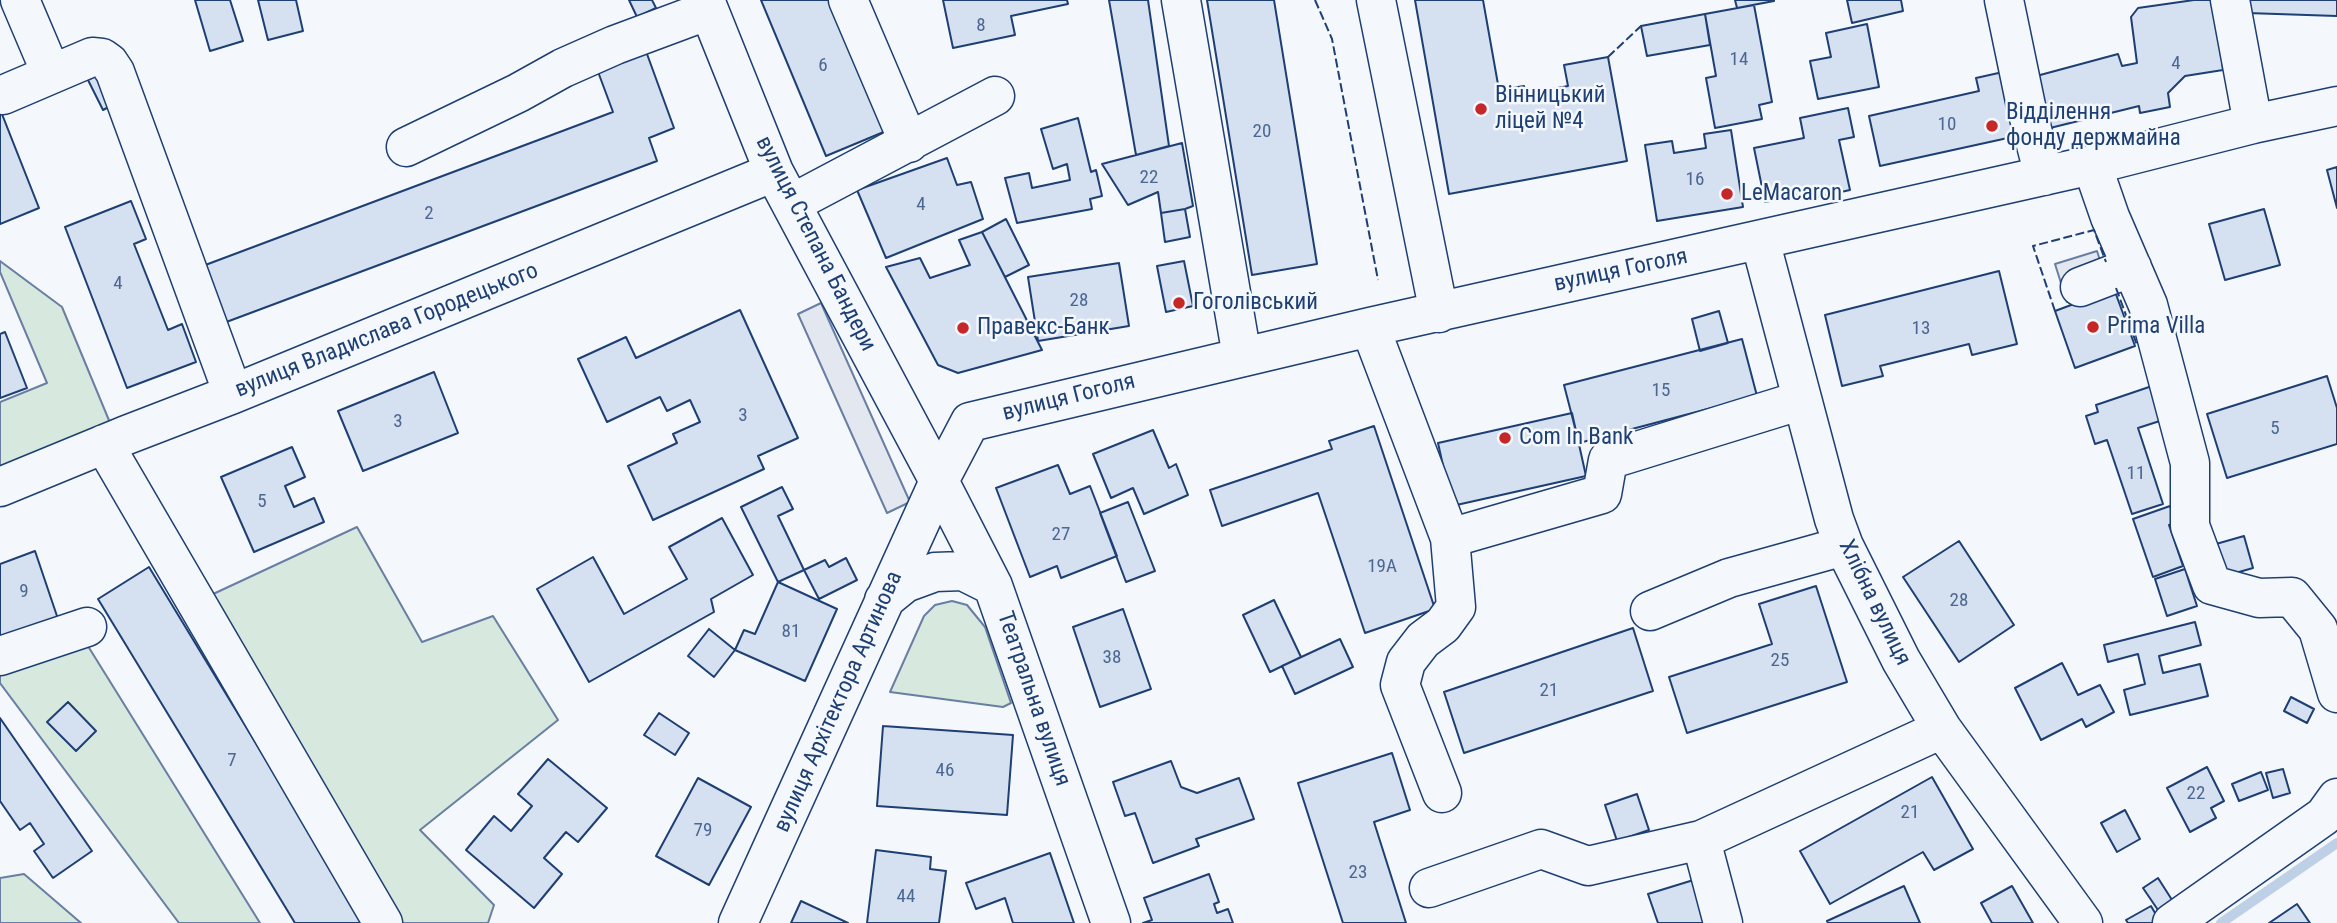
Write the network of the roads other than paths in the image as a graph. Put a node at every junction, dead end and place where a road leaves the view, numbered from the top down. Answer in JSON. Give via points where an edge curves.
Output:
{"nodes":[{"id":1,"x":20,"y":0,"type":"edge"},
{"id":2,"x":848,"y":0,"type":"edge"},
{"id":3,"x":1181,"y":0,"type":"edge"},
{"id":4,"x":1376,"y":0,"type":"edge"},
{"id":5,"x":2004,"y":0,"type":"edge"},
{"id":6,"x":2230,"y":0,"type":"edge"},
{"id":7,"x":707,"y":5,"type":"edge"},
{"id":8,"x":51,"y":73,"type":"junction"},
{"id":9,"x":3,"y":95,"type":"dead end"},
{"id":10,"x":995,"y":96,"type":"dead end"},
{"id":11,"x":2337,"y":106,"type":"edge"},
{"id":12,"x":2253,"y":124,"type":"junction"},
{"id":13,"x":909,"y":144,"type":"junction"},
{"id":14,"x":406,"y":146,"type":"dead end"},
{"id":15,"x":2092,"y":165,"type":"junction"},
{"id":16,"x":2044,"y":176,"type":"junction"},
{"id":17,"x":783,"y":188,"type":"junction"},
{"id":18,"x":1760,"y":240,"type":"junction"},
{"id":19,"x":2132,"y":267,"type":"junction"},
{"id":20,"x":2080,"y":287,"type":"dead end"},
{"id":21,"x":1438,"y":313,"type":"junction"},
{"id":22,"x":1370,"y":327,"type":"junction"},
{"id":23,"x":1242,"y":357,"type":"junction"},
{"id":24,"x":233,"y":394,"type":"junction"},
{"id":25,"x":1802,"y":400,"type":"junction"},
{"id":26,"x":104,"y":444,"type":"junction"},
{"id":27,"x":939,"y":481,"type":"junction"},
{"id":28,"x":0,"y":487,"type":"edge"},
{"id":29,"x":1450,"y":538,"type":"junction"},
{"id":30,"x":1844,"y":546,"type":"junction"},
{"id":31,"x":993,"y":586,"type":"junction"},
{"id":32,"x":884,"y":600,"type":"junction"},
{"id":33,"x":1650,"y":611,"type":"dead end"},
{"id":34,"x":87,"y":627,"type":"dead end"},
{"id":35,"x":0,"y":656,"type":"edge"},
{"id":36,"x":2337,"y":693,"type":"edge"},
{"id":37,"x":1942,"y":729,"type":"junction"},
{"id":38,"x":1442,"y":793,"type":"dead end"},
{"id":39,"x":2337,"y":799,"type":"edge"},
{"id":40,"x":1701,"y":840,"type":"junction"},
{"id":41,"x":1429,"y":888,"type":"dead end"},
{"id":42,"x":383,"y":923,"type":"edge"},
{"id":43,"x":738,"y":923,"type":"edge"},
{"id":44,"x":1111,"y":923,"type":"edge"},
{"id":45,"x":1723,"y":923,"type":"edge"},
{"id":46,"x":2082,"y":923,"type":"edge"},
{"id":47,"x":2172,"y":923,"type":"edge"}],
"edges":[{"from":1,"to":8,"type":"street"},
{"from":2,"to":13,"type":"street"},
{"from":3,"to":23,"type":"street"},
{"from":4,"to":21,"type":"street"},
{"from":5,"to":16,"type":"street"},
{"from":6,"to":12,"type":"street"},
{"from":7,"to":14,"type":"street","via":[[563,68]]},
{"from":7,"to":17,"type":"street","name":"вулиця Степана Бандери"},
{"from":8,"to":9,"type":"street"},
{"from":8,"to":24,"type":"street","via":[[92,57],[102,58],[115,72]]},
{"from":10,"to":13,"type":"street","name":"вулиця Владислава Городецького"},
{"from":11,"to":12,"type":"street","name":"вулиця Гоголя"},
{"from":12,"to":15,"type":"street","name":"вулиця Гоголя"},
{"from":13,"to":17,"type":"street","name":"вулиця Владислава Городецького"},
{"from":15,"to":16,"type":"street","name":"вулиця Гоголя"},
{"from":15,"to":19,"type":"street"},
{"from":16,"to":18,"type":"street","name":"вулиця Гоголя"},
{"from":17,"to":24,"type":"street","name":"вулиця Владислава Городецького"},
{"from":17,"to":27,"type":"street","name":"вулиця Степана Бандери"},
{"from":18,"to":21,"type":"street","name":"вулиця Гоголя"},
{"from":18,"to":25,"type":"street","name":"Хлібна вулиця"},
{"from":19,"to":20,"type":"street"},
{"from":19,"to":36,"type":"street","via":[[2148,305],[2190,463],[2190,526],[2212,586],[2259,598],[2292,597],[2318,629]]},
{"from":21,"to":22,"type":"street","name":"вулиця Гоголя"},
{"from":22,"to":23,"type":"street","name":"вулиця Гоголя"},
{"from":22,"to":29,"type":"street"},
{"from":23,"to":27,"type":"street","name":"вулиця Гоголя","via":[[970,422]]},
{"from":24,"to":26,"type":"street","name":"вулиця Владислава Городецького"},
{"from":25,"to":29,"type":"street","via":[[1608,460],[1602,494]]},
{"from":25,"to":30,"type":"street","name":"Хлібна вулиця"},
{"from":26,"to":28,"type":"street","name":"вулиця Владислава Городецького"},
{"from":26,"to":42,"type":"street"},
{"from":27,"to":31,"type":"street","name":"Театральна вулиця"},
{"from":27,"to":32,"type":"street","name":"вулиця Архітектора Артинова"},
{"from":29,"to":38,"type":"street","via":[[1456,607],[1406,662],[1400,685]]},
{"from":30,"to":33,"type":"street","via":[[1729,578]]},
{"from":30,"to":37,"type":"street","name":"Хлібна вулиця","via":[[1901,660]]},
{"from":31,"to":32,"type":"street","via":[[963,571],[935,572],[905,583]]},
{"from":31,"to":44,"type":"street","name":"Театральна вулиця"},
{"from":32,"to":43,"type":"street","name":"вулиця Архітектора Артинова"},
{"from":34,"to":35,"type":"street"},
{"from":37,"to":40,"type":"street"},
{"from":37,"to":46,"type":"street","name":"Хлібна вулиця"},
{"from":39,"to":47,"type":"street","via":[[2324,816]]},
{"from":40,"to":41,"type":"street","via":[[1588,866],[1541,849]]},
{"from":40,"to":45,"type":"street"}]}
